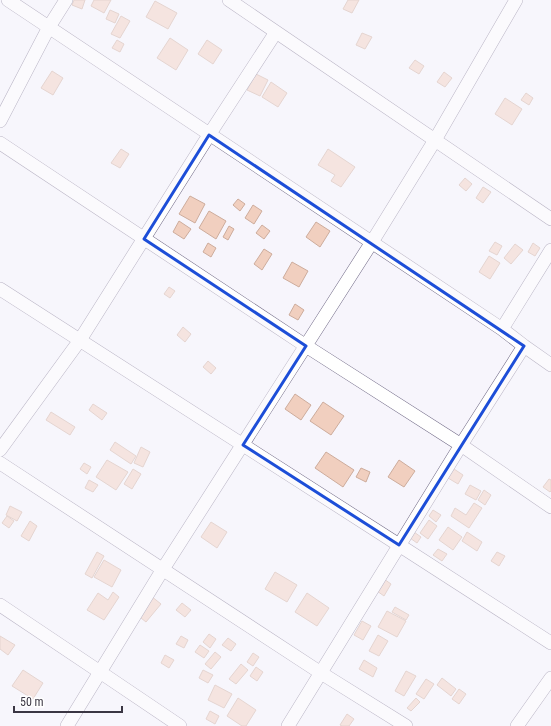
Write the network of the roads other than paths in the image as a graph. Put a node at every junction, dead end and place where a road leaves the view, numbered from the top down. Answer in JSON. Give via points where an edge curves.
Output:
{"nodes":[{"id":1,"x":8,"y":0,"type":"edge"},
{"id":2,"x":66,"y":0,"type":"edge"},
{"id":3,"x":229,"y":0,"type":"edge"},
{"id":4,"x":516,"y":0,"type":"edge"},
{"id":5,"x":49,"y":27,"type":"junction"},
{"id":6,"x":276,"y":32,"type":"junction"},
{"id":7,"x":0,"y":121,"type":"edge"},
{"id":8,"x":209,"y":135,"type":"junction"},
{"id":9,"x":435,"y":140,"type":"junction"},
{"id":10,"x":0,"y":143,"type":"edge"},
{"id":11,"x":551,"y":219,"type":"edge"},
{"id":12,"x":144,"y":239,"type":"junction"},
{"id":13,"x":372,"y":242,"type":"junction"},
{"id":14,"x":551,"y":250,"type":"edge"},
{"id":15,"x":0,"y":289,"type":"edge"},
{"id":16,"x":502,"y":329,"type":"junction"},
{"id":17,"x":80,"y":340,"type":"junction"},
{"id":18,"x":306,"y":346,"type":"junction"},
{"id":19,"x":524,"y":346,"type":"junction"},
{"id":20,"x":551,"y":365,"type":"edge"},
{"id":21,"x":242,"y":445,"type":"junction"},
{"id":22,"x":461,"y":445,"type":"junction"},
{"id":23,"x":0,"y":450,"type":"edge"},
{"id":24,"x":0,"y":463,"type":"edge"},
{"id":25,"x":551,"y":507,"type":"edge"},
{"id":26,"x":399,"y":545,"type":"junction"},
{"id":27,"x":163,"y":569,"type":"junction"},
{"id":28,"x":0,"y":605,"type":"edge"},
{"id":29,"x":551,"y":643,"type":"edge"},
{"id":30,"x":100,"y":672,"type":"junction"},
{"id":31,"x":321,"y":672,"type":"junction"},
{"id":32,"x":551,"y":678,"type":"edge"},
{"id":33,"x":67,"y":726,"type":"edge"},
{"id":34,"x":180,"y":726,"type":"edge"},
{"id":35,"x":288,"y":726,"type":"edge"},
{"id":36,"x":406,"y":726,"type":"edge"},
{"id":37,"x":517,"y":726,"type":"edge"}],
"edges":[{"from":1,"to":5,"type":"street"},
{"from":2,"to":5,"type":"street"},
{"from":3,"to":6,"type":"street"},
{"from":4,"to":9,"type":"street"},
{"from":5,"to":7,"type":"street"},
{"from":5,"to":8,"type":"street"},
{"from":6,"to":8,"type":"street"},
{"from":6,"to":9,"type":"street"},
{"from":8,"to":12,"type":"street"},
{"from":8,"to":13,"type":"street"},
{"from":9,"to":11,"type":"street"},
{"from":9,"to":13,"type":"street"},
{"from":10,"to":12,"type":"street"},
{"from":12,"to":17,"type":"street"},
{"from":12,"to":18,"type":"street"},
{"from":13,"to":16,"type":"street"},
{"from":13,"to":18,"type":"street"},
{"from":14,"to":16,"type":"street"},
{"from":15,"to":17,"type":"street"},
{"from":16,"to":19,"type":"street"},
{"from":17,"to":21,"type":"street"},
{"from":17,"to":23,"type":"street"},
{"from":18,"to":21,"type":"street"},
{"from":18,"to":22,"type":"street"},
{"from":19,"to":20,"type":"street"},
{"from":19,"to":22,"type":"street"},
{"from":21,"to":26,"type":"street"},
{"from":21,"to":27,"type":"street"},
{"from":22,"to":25,"type":"street"},
{"from":22,"to":26,"type":"street"},
{"from":24,"to":27,"type":"street"},
{"from":26,"to":29,"type":"street"},
{"from":26,"to":31,"type":"street"},
{"from":27,"to":30,"type":"street"},
{"from":27,"to":31,"type":"street"},
{"from":28,"to":30,"type":"street"},
{"from":30,"to":33,"type":"street"},
{"from":30,"to":34,"type":"street"},
{"from":31,"to":35,"type":"street"},
{"from":31,"to":36,"type":"street"},
{"from":32,"to":37,"type":"street"}]}
